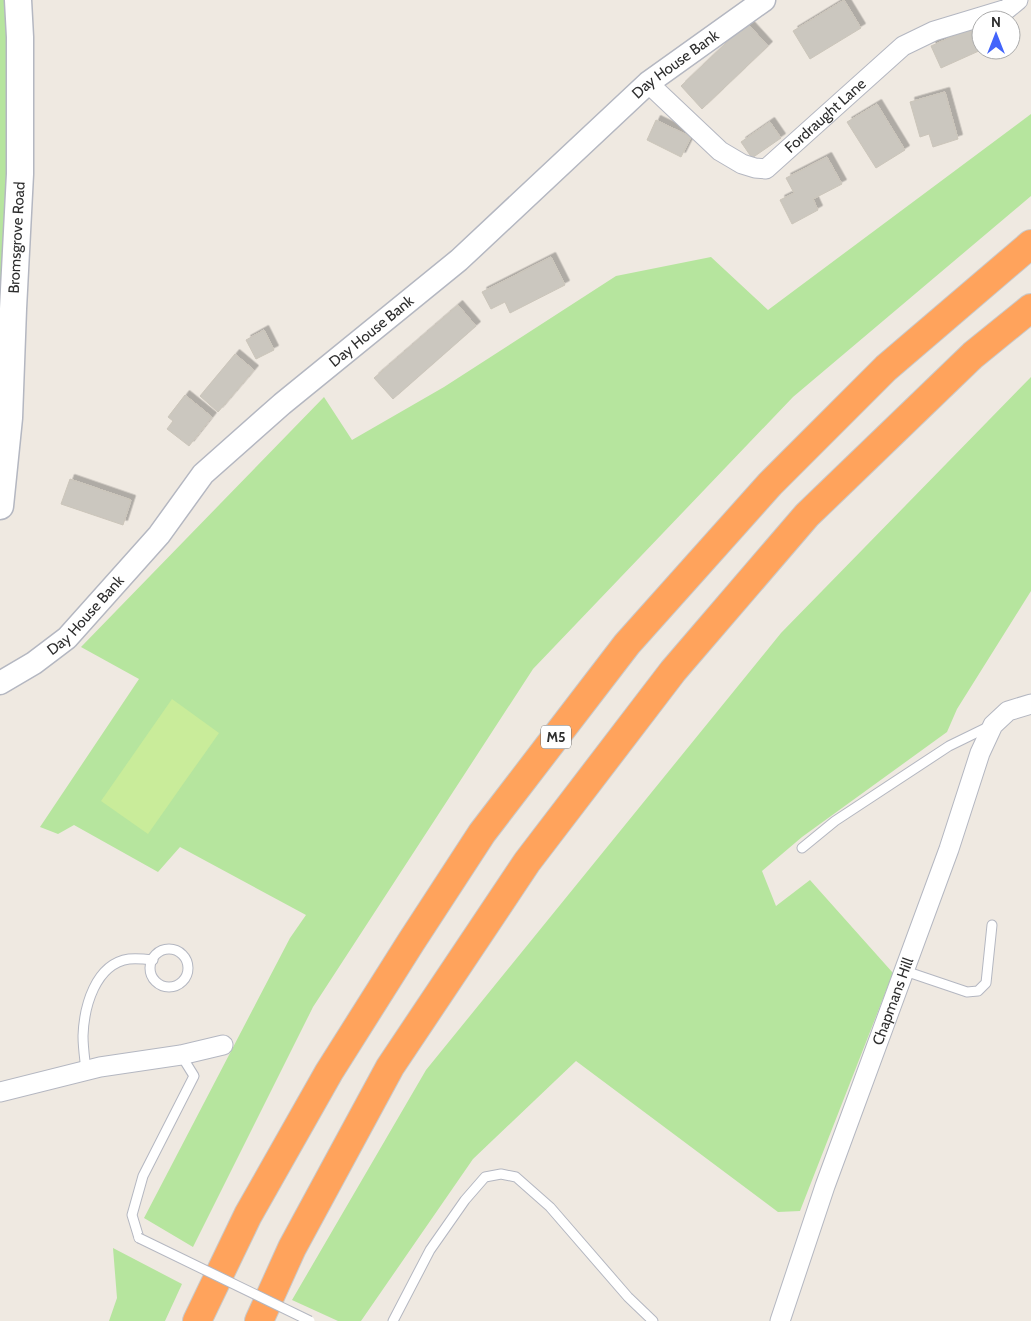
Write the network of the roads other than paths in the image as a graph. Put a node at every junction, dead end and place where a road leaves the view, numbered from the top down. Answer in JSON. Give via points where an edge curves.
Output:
{"nodes":[{"id":1,"x":18,"y":0,"type":"edge"},
{"id":2,"x":764,"y":0,"type":"edge"},
{"id":3,"x":1018,"y":0,"type":"edge"},
{"id":4,"x":648,"y":83,"type":"junction"},
{"id":5,"x":1031,"y":244,"type":"edge"},
{"id":6,"x":1031,"y":308,"type":"edge"},
{"id":7,"x":0,"y":506,"type":"edge"},
{"id":8,"x":0,"y":683,"type":"edge"},
{"id":9,"x":1031,"y":704,"type":"edge"},
{"id":10,"x":993,"y":725,"type":"junction"},
{"id":11,"x":802,"y":848,"type":"dead end"},
{"id":12,"x":992,"y":925,"type":"dead end"},
{"id":13,"x":153,"y":960,"type":"junction"},
{"id":14,"x":905,"y":971,"type":"junction"},
{"id":15,"x":223,"y":1045,"type":"dead end"},
{"id":16,"x":181,"y":1055,"type":"junction"},
{"id":17,"x":86,"y":1071,"type":"junction"},
{"id":18,"x":0,"y":1092,"type":"edge"},
{"id":19,"x":197,"y":1321,"type":"edge"},
{"id":20,"x":259,"y":1321,"type":"edge"},
{"id":21,"x":310,"y":1321,"type":"edge"},
{"id":22,"x":393,"y":1321,"type":"edge"},
{"id":23,"x":653,"y":1321,"type":"edge"},
{"id":24,"x":780,"y":1321,"type":"edge"}],
"edges":[{"from":1,"to":7,"type":"main road","name":"Bromsgrove Road","via":[[20,174],[9,418]]},
{"from":2,"to":4,"type":"street","name":"Day House Bank"},
{"from":3,"to":4,"type":"street","name":"Fordraught Lane","via":[[1007,9],[934,31],[903,46],[766,169],[742,164],[720,151]]},
{"from":4,"to":8,"type":"street","name":"Day House Bank","via":[[459,260],[282,404],[203,474],[159,535],[67,638],[34,664]]},
{"from":5,"to":19,"type":"highway","number":"M5","via":[[886,368],[770,484],[627,644],[482,832],[411,942],[329,1072],[253,1206]]},
{"from":6,"to":20,"type":"highway","via":[[973,355],[807,515],[673,671],[533,854],[390,1067],[292,1248]]},
{"from":9,"to":10,"type":"street","name":"Chapmans Hill","via":[[1008,711]]},
{"from":10,"to":11,"type":"lane","via":[[949,746],[834,822]]},
{"from":10,"to":14,"type":"street","name":"Chapmans Hill","via":[[980,753]]},
{"from":12,"to":14,"type":"lane","via":[[986,983],[978,991],[967,992]]},
{"from":13,"to":13,"type":"lane","via":[[161,951],[179,952],[187,961],[188,973],[181,984],[163,986],[153,978]]},
{"from":13,"to":17,"type":"lane","via":[[130,958],[117,962],[95,984],[87,1006],[83,1037]]},
{"from":14,"to":24,"type":"street","name":"Chapmans Hill","via":[[825,1186]]},
{"from":15,"to":16,"type":"street"},
{"from":16,"to":17,"type":"street"},
{"from":16,"to":21,"type":"lane","bridge":true,"via":[[194,1076],[143,1176],[132,1215],[139,1238]]},
{"from":17,"to":18,"type":"street"},
{"from":22,"to":23,"type":"lane","via":[[430,1250],[465,1200],[485,1177],[501,1174],[516,1177],[550,1207]]}]}
